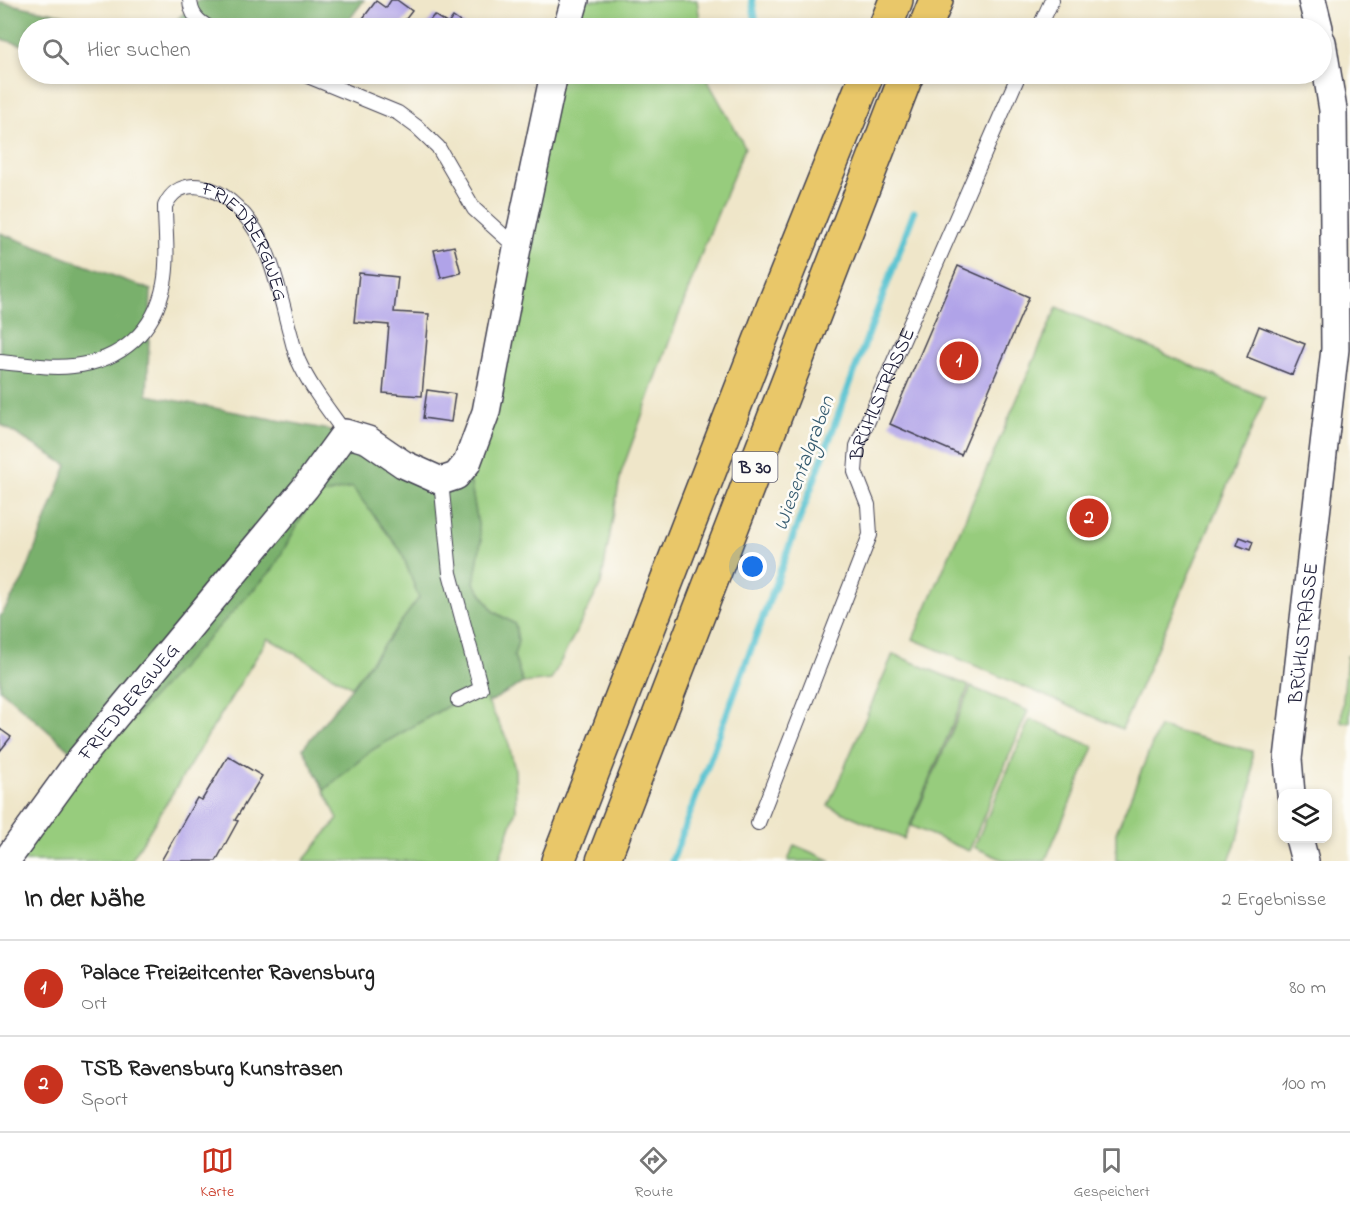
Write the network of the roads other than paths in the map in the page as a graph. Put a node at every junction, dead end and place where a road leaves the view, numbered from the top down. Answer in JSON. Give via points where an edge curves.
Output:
{"nodes":[{"id":1,"x":189,"y":0,"type":"edge"},
{"id":2,"x":575,"y":0,"type":"edge"},
{"id":3,"x":896,"y":0,"type":"edge"},
{"id":4,"x":936,"y":0,"type":"edge"},
{"id":5,"x":1052,"y":0,"type":"edge"},
{"id":6,"x":1312,"y":0,"type":"edge"},
{"id":7,"x":196,"y":18,"type":"edge"},
{"id":8,"x":570,"y":18,"type":"edge"},
{"id":9,"x":889,"y":18,"type":"edge"},
{"id":10,"x":929,"y":18,"type":"edge"},
{"id":11,"x":1044,"y":18,"type":"edge"},
{"id":12,"x":1316,"y":18,"type":"edge"},
{"id":13,"x":327,"y":84,"type":"edge"},
{"id":14,"x":552,"y":84,"type":"edge"},
{"id":15,"x":863,"y":84,"type":"edge"},
{"id":16,"x":903,"y":84,"type":"edge"},
{"id":17,"x":1015,"y":84,"type":"edge"},
{"id":18,"x":1329,"y":84,"type":"edge"},
{"id":19,"x":517,"y":248,"type":"junction"},
{"id":20,"x":1342,"y":349,"type":"edge"},
{"id":21,"x":0,"y":362,"type":"edge"},
{"id":22,"x":345,"y":433,"type":"junction"},
{"id":23,"x":441,"y":481,"type":"junction"},
{"id":24,"x":458,"y":700,"type":"dead end"},
{"id":25,"x":1291,"y":789,"type":"edge"},
{"id":26,"x":758,"y":823,"type":"dead end"},
{"id":27,"x":1300,"y":843,"type":"edge"},
{"id":28,"x":6,"y":861,"type":"edge"},
{"id":29,"x":558,"y":861,"type":"edge"},
{"id":30,"x":603,"y":861,"type":"edge"},
{"id":31,"x":1305,"y":861,"type":"edge"}],
"edges":[{"from":1,"to":7,"type":"lane"},
{"from":2,"to":8,"type":"street"},
{"from":3,"to":9,"type":"highway"},
{"from":4,"to":10,"type":"highway"},
{"from":5,"to":11,"type":"lane"},
{"from":6,"to":12,"type":"street"},
{"from":13,"to":19,"type":"lane","via":[[398,113],[417,126],[438,147],[474,208]]},
{"from":14,"to":19,"type":"street"},
{"from":15,"to":29,"type":"highway","number":"B 30"},
{"from":16,"to":30,"type":"highway","number":"B 30"},
{"from":17,"to":26,"type":"lane","name":"BRÜHLSTRASSE","via":[[857,446],[855,472],[868,505],[870,535]]},
{"from":18,"to":20,"type":"street","name":"BRÜHLSTRASSE"},
{"from":19,"to":23,"type":"street","via":[[486,412],[467,463],[456,476]]},
{"from":20,"to":25,"type":"street","name":"BRÜHLSTRASSE","via":[[1288,759]]},
{"from":21,"to":22,"type":"lane","name":"FRIEDBERGWEG","via":[[72,366],[105,358],[132,342],[148,326],[164,285],[165,206],[174,192],[205,187],[236,206],[257,232],[271,263],[297,357],[312,389]]},
{"from":22,"to":23,"type":"street","via":[[368,440],[403,464]]},
{"from":22,"to":28,"type":"street","name":"FRIEDBERGWEG","via":[[305,488],[80,759]]},
{"from":23,"to":24,"type":"lane","via":[[450,573],[481,689]]},
{"from":27,"to":31,"type":"street"}]}
